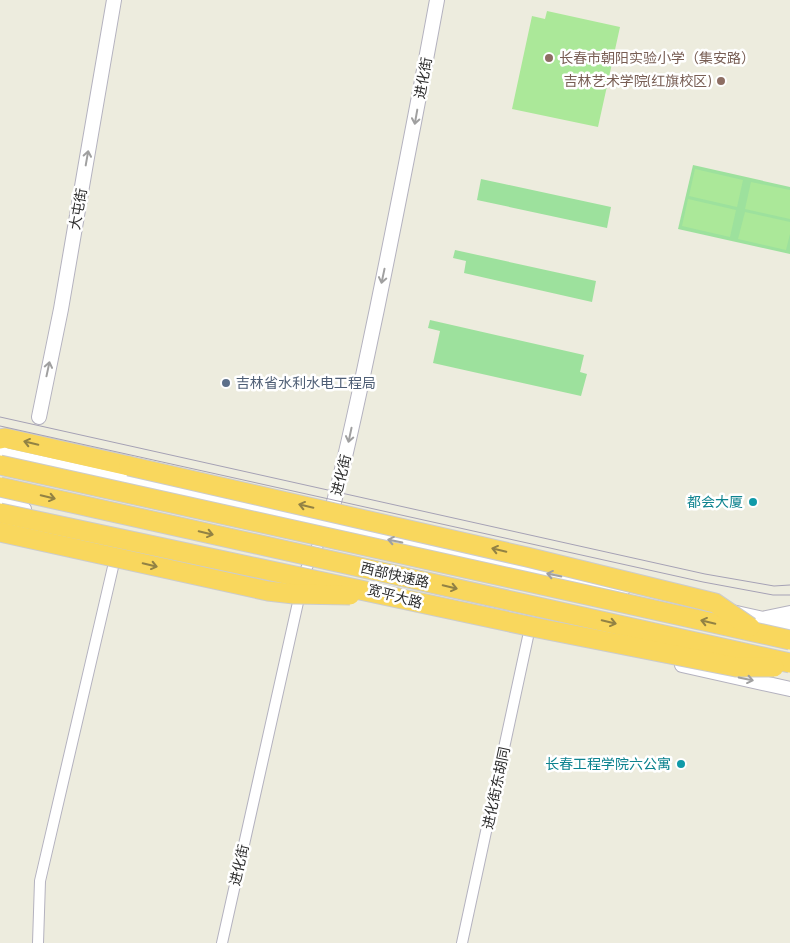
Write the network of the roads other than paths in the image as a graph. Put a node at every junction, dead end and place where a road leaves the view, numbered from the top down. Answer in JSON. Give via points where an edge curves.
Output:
{"nodes":[{"id":1,"x":114,"y":0,"type":"edge"},
{"id":2,"x":437,"y":0,"type":"edge"},
{"id":3,"x":38,"y":417,"type":"dead end"},
{"id":4,"x":0,"y":439,"type":"edge"},
{"id":5,"x":0,"y":452,"type":"edge"},
{"id":6,"x":0,"y":465,"type":"edge"},
{"id":7,"x":0,"y":487,"type":"edge"},
{"id":8,"x":0,"y":503,"type":"edge"},
{"id":9,"x":0,"y":513,"type":"edge"},
{"id":10,"x":0,"y":524,"type":"edge"},
{"id":11,"x":328,"y":527,"type":"junction"},
{"id":12,"x":121,"y":531,"type":"junction"},
{"id":13,"x":0,"y":532,"type":"edge"},
{"id":14,"x":305,"y":571,"type":"junction"},
{"id":15,"x":394,"y":596,"type":"junction"},
{"id":16,"x":790,"y":612,"type":"edge"},
{"id":17,"x":790,"y":625,"type":"edge"},
{"id":18,"x":762,"y":626,"type":"junction"},
{"id":19,"x":529,"y":632,"type":"junction"},
{"id":20,"x":790,"y":640,"type":"edge"},
{"id":21,"x":790,"y":662,"type":"edge"},
{"id":22,"x":790,"y":667,"type":"edge"},
{"id":23,"x":775,"y":686,"type":"junction"},
{"id":24,"x":790,"y":690,"type":"edge"},
{"id":25,"x":790,"y":694,"type":"edge"},
{"id":26,"x":38,"y":943,"type":"edge"},
{"id":27,"x":222,"y":943,"type":"edge"},
{"id":28,"x":462,"y":943,"type":"edge"}],
"edges":[{"from":3,"to":1,"type":"main road","name":"大屯街","one_way":true,"via":[[61,309]]},
{"from":2,"to":11,"type":"main road","name":"进化街","one_way":true,"via":[[413,132]]},
{"from":18,"to":4,"type":"highway","one_way":true,"bridge":true,"via":[[715,603],[527,557]]},
{"from":5,"to":11,"type":"main road"},
{"from":18,"to":6,"type":"highway","name":"西部快速路","one_way":true,"bridge":true},
{"from":7,"to":21,"type":"highway","name":"西部快速路","one_way":true,"bridge":true},
{"from":8,"to":12,"type":"main road","name":"宽平大路"},
{"from":9,"to":15,"type":"highway","bridge":true},
{"from":10,"to":12,"type":"main road","via":[[57,536]]},
{"from":11,"to":14,"type":"street","name":"进化街"},
{"from":18,"to":11,"type":"main road","one_way":true},
{"from":12,"to":14,"type":"main road","name":"宽平大路"},
{"from":12,"to":26,"type":"street","via":[[40,880]]},
{"from":13,"to":15,"type":"highway","one_way":true,"bridge":true,"via":[[268,591]]},
{"from":14,"to":19,"type":"main road","name":"宽平大路"},
{"from":14,"to":27,"type":"street","name":"进化街"},
{"from":15,"to":22,"type":"highway","bridge":true,"via":[[736,667]]},
{"from":16,"to":18,"type":"main road"},
{"from":17,"to":18,"type":"main road"},
{"from":18,"to":20,"type":"highway","name":"西部快速路","bridge":true},
{"from":19,"to":23,"type":"main road","name":"宽平大路","one_way":true},
{"from":19,"to":28,"type":"street","name":"进化街东胡同"},
{"from":23,"to":24,"type":"main road","name":"宽平大路"},
{"from":23,"to":25,"type":"main road"}]}
